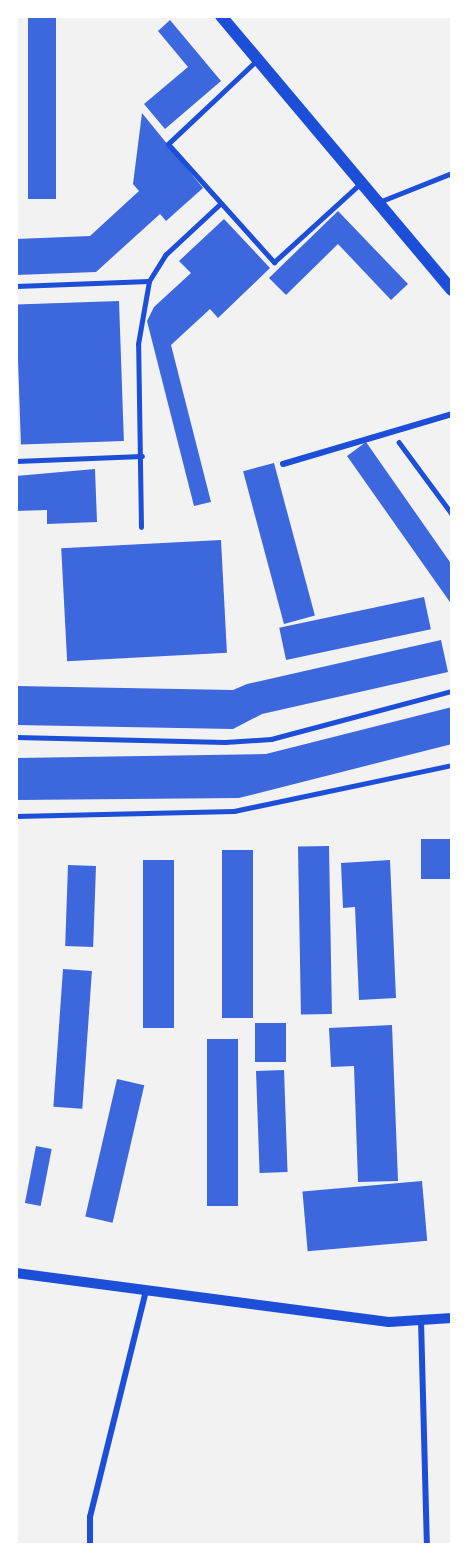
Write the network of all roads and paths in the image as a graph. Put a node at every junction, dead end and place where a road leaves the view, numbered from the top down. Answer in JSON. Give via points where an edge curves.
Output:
{"nodes":[{"id":1,"x":221,"y":16,"type":"edge"},
{"id":2,"x":258,"y":59,"type":"junction"},
{"id":3,"x":452,"y":173,"type":"edge"},
{"id":4,"x":362,"y":182,"type":"junction"},
{"id":5,"x":379,"y":202,"type":"junction"},
{"id":6,"x":221,"y":203,"type":"junction"},
{"id":7,"x":148,"y":281,"type":"junction"},
{"id":8,"x":16,"y":286,"type":"edge"},
{"id":9,"x":452,"y":290,"type":"edge"},
{"id":10,"x":452,"y":414,"type":"edge"},
{"id":11,"x":399,"y":442,"type":"dead end"},
{"id":12,"x":142,"y":456,"type":"junction"},
{"id":13,"x":16,"y":461,"type":"edge"},
{"id":14,"x":283,"y":464,"type":"dead end"},
{"id":15,"x":452,"y":514,"type":"edge"},
{"id":16,"x":141,"y":527,"type":"dead end"},
{"id":17,"x":452,"y":691,"type":"edge"},
{"id":18,"x":16,"y":737,"type":"edge"},
{"id":19,"x":452,"y":765,"type":"edge"},
{"id":20,"x":16,"y":816,"type":"edge"},
{"id":21,"x":16,"y":1273,"type":"edge"},
{"id":22,"x":146,"y":1291,"type":"junction"},
{"id":23,"x":452,"y":1318,"type":"edge"},
{"id":24,"x":421,"y":1320,"type":"junction"},
{"id":25,"x":90,"y":1545,"type":"edge"},
{"id":26,"x":427,"y":1545,"type":"edge"}],
"edges":[{"from":1,"to":2,"type":"main road"},
{"from":2,"to":4,"type":"main road"},
{"from":2,"to":6,"type":"street","via":[[168,144]]},
{"from":3,"to":5,"type":"lane"},
{"from":4,"to":5,"type":"main road"},
{"from":4,"to":6,"type":"street","via":[[274,262]]},
{"from":5,"to":9,"type":"main road"},
{"from":6,"to":7,"type":"street","via":[[165,255]]},
{"from":7,"to":8,"type":"street"},
{"from":7,"to":12,"type":"street","via":[[138,344]]},
{"from":10,"to":14,"type":"street"},
{"from":11,"to":15,"type":"lane"},
{"from":12,"to":13,"type":"street"},
{"from":12,"to":16,"type":"street"},
{"from":17,"to":18,"type":"street","via":[[271,739],[225,742]]},
{"from":19,"to":20,"type":"lane","via":[[234,811]]},
{"from":21,"to":22,"type":"street"},
{"from":22,"to":24,"type":"street","via":[[389,1322]]},
{"from":22,"to":25,"type":"street","via":[[90,1518]]},
{"from":23,"to":24,"type":"street"},
{"from":24,"to":26,"type":"street"}]}
